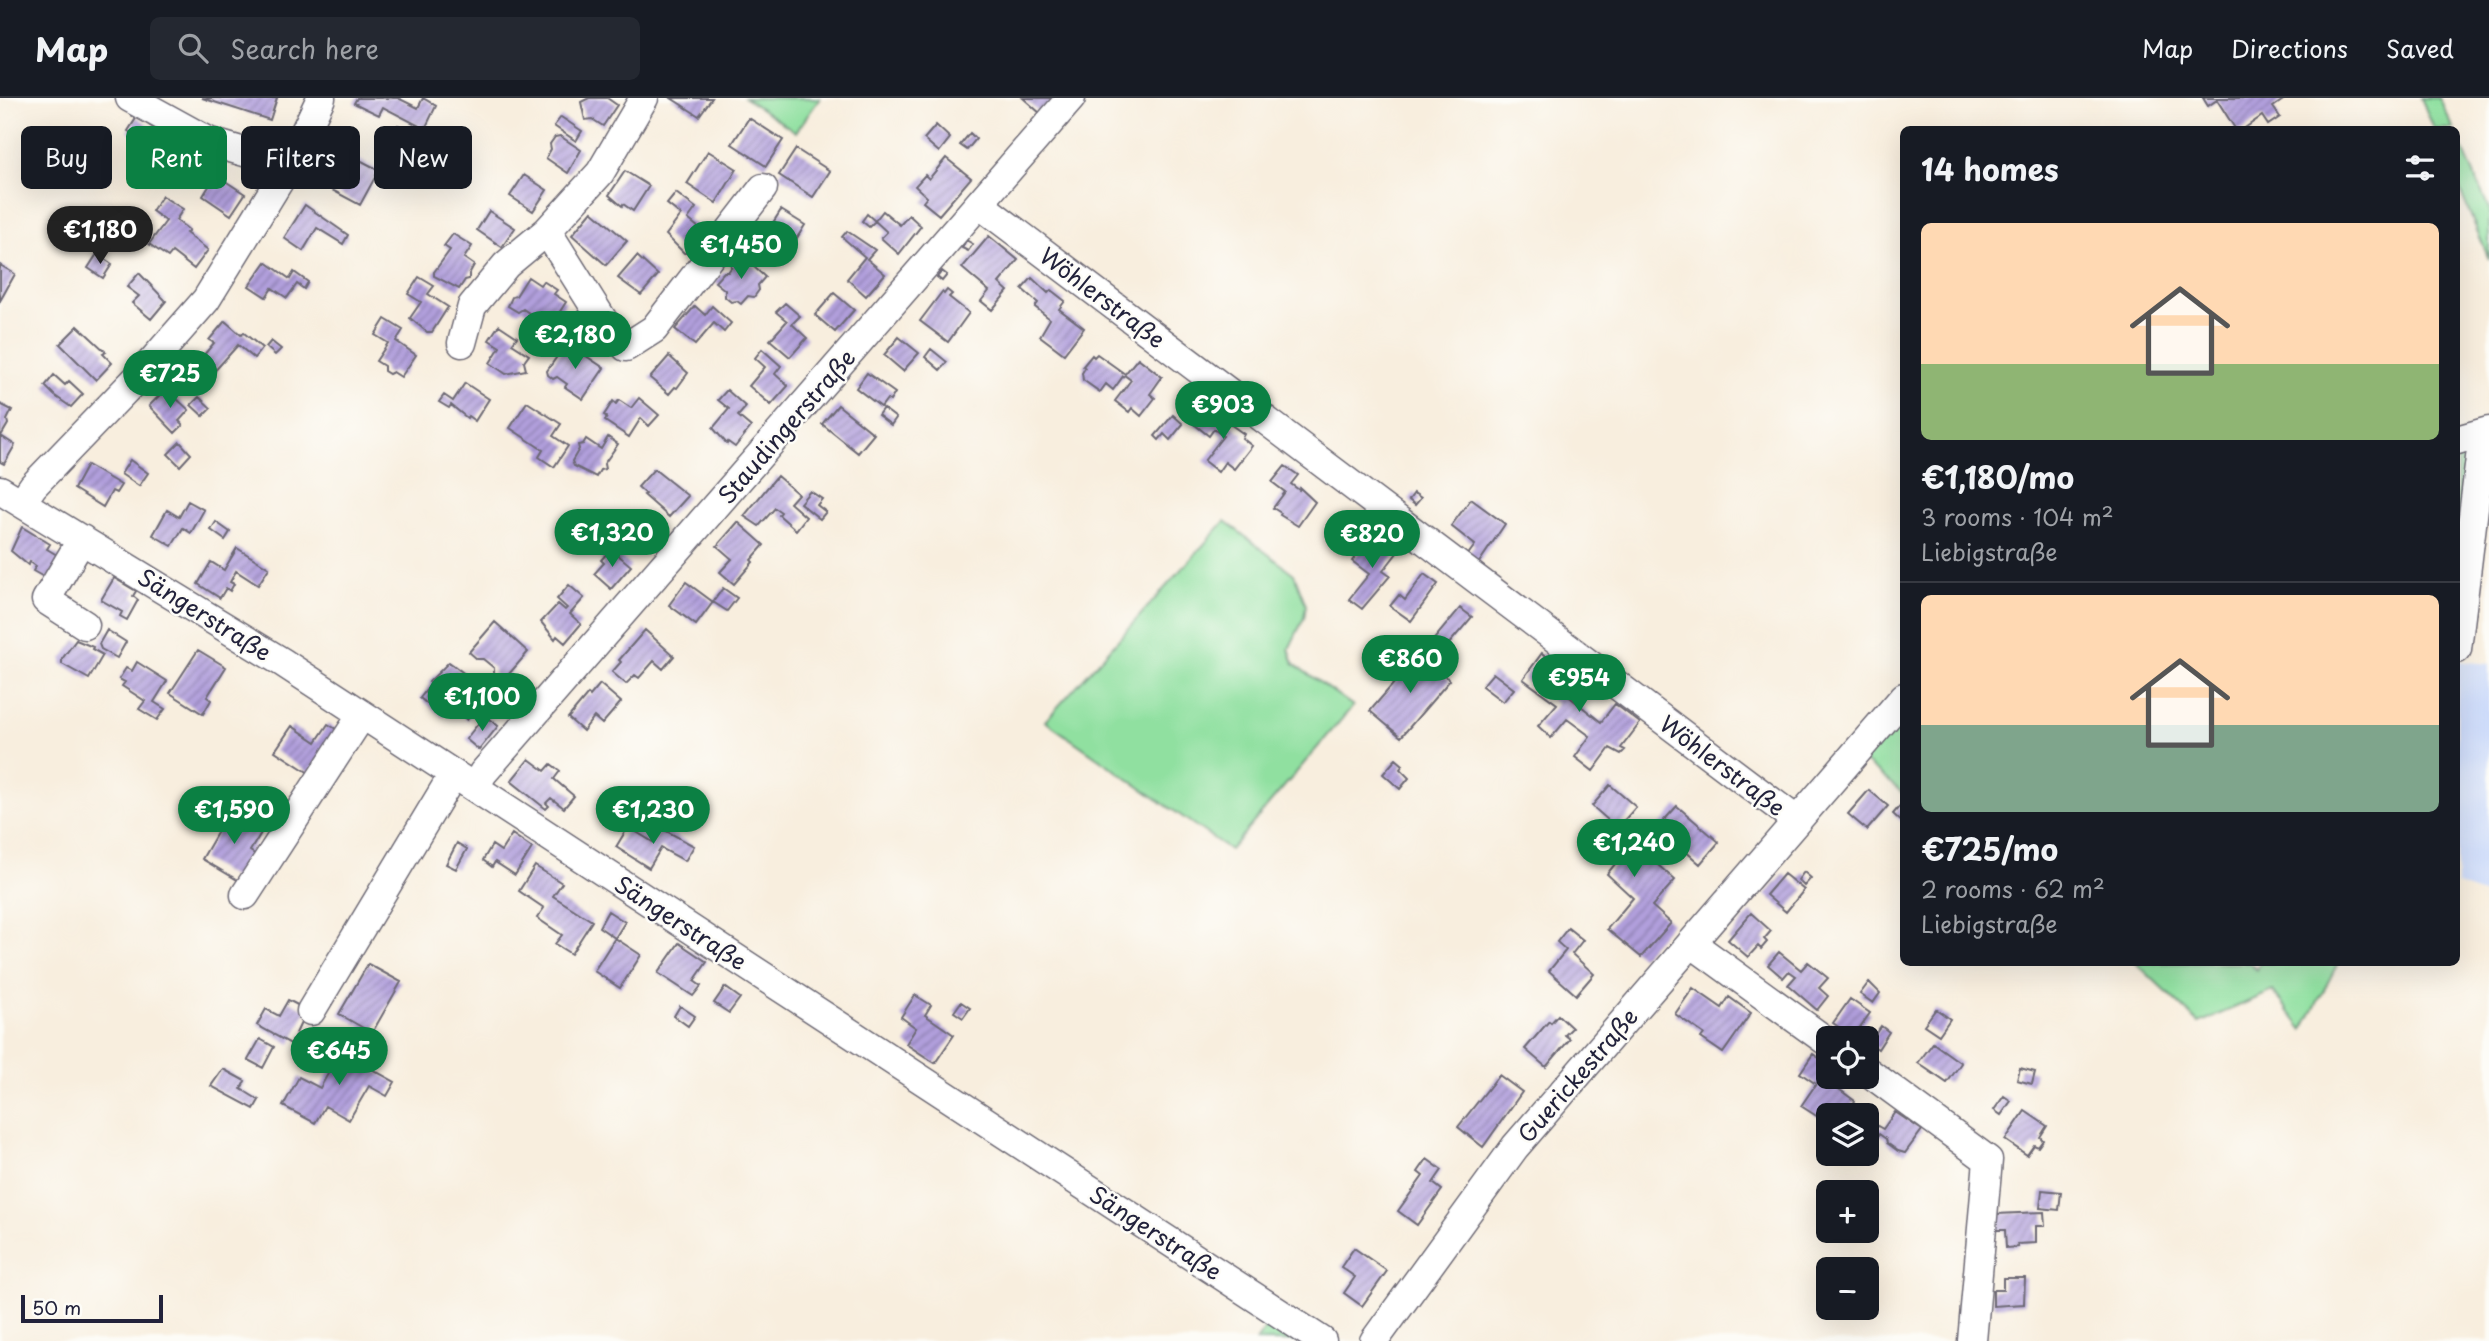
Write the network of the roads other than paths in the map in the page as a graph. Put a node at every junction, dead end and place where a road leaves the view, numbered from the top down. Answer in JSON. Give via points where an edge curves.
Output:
{"nodes":[{"id":1,"x":130,"y":98,"type":"edge"},
{"id":2,"x":321,"y":98,"type":"edge"},
{"id":3,"x":644,"y":98,"type":"edge"},
{"id":4,"x":1071,"y":98,"type":"edge"},
{"id":5,"x":308,"y":126,"type":"edge"},
{"id":6,"x":241,"y":151,"type":"edge"},
{"id":7,"x":763,"y":188,"type":"dead end"},
{"id":8,"x":274,"y":189,"type":"edge"},
{"id":9,"x":979,"y":204,"type":"junction"},
{"id":10,"x":547,"y":232,"type":"junction"},
{"id":11,"x":462,"y":343,"type":"dead end"},
{"id":12,"x":2476,"y":434,"type":"edge"},
{"id":13,"x":11,"y":496,"type":"edge"},
{"id":14,"x":82,"y":539,"type":"junction"},
{"id":15,"x":2460,"y":615,"type":"edge"},
{"id":16,"x":85,"y":625,"type":"dead end"},
{"id":17,"x":1900,"y":702,"type":"edge"},
{"id":18,"x":362,"y":715,"type":"junction"},
{"id":19,"x":464,"y":781,"type":"junction"},
{"id":20,"x":1796,"y":820,"type":"junction"},
{"id":21,"x":245,"y":895,"type":"dead end"},
{"id":22,"x":1691,"y":943,"type":"junction"},
{"id":23,"x":311,"y":1011,"type":"dead end"},
{"id":24,"x":1816,"y":1034,"type":"edge"},
{"id":25,"x":1879,"y":1080,"type":"edge"},
{"id":26,"x":1322,"y":1341,"type":"edge"},
{"id":27,"x":1374,"y":1341,"type":"edge"},
{"id":28,"x":1972,"y":1341,"type":"edge"}],
"edges":[{"from":1,"to":6,"type":"street","via":[[210,142]]},
{"from":2,"to":5,"type":"street"},
{"from":3,"to":10,"type":"street","via":[[600,173]]},
{"from":4,"to":9,"type":"street","name":"Staudingerstraße"},
{"from":7,"to":10,"type":"street","via":[[654,329],[626,347],[606,325]]},
{"from":8,"to":13,"type":"street","via":[[206,300],[33,486]]},
{"from":9,"to":19,"type":"street","name":"Staudingerstraße","via":[[483,773]]},
{"from":9,"to":20,"type":"street","name":"Wöhlerstraße"},
{"from":10,"to":11,"type":"street","via":[[506,265],[472,306]]},
{"from":12,"to":15,"type":"street"},
{"from":13,"to":14,"type":"street","name":"Sängerstraße"},
{"from":14,"to":16,"type":"street","via":[[46,600]]},
{"from":14,"to":18,"type":"street","name":"Sängerstraße"},
{"from":17,"to":20,"type":"street","name":"Guerickestraße"},
{"from":18,"to":19,"type":"street","name":"Sängerstraße"},
{"from":18,"to":21,"type":"street"},
{"from":19,"to":23,"type":"street","name":"Staudingerstraße"},
{"from":19,"to":26,"type":"street","name":"Sängerstraße"},
{"from":20,"to":22,"type":"street","name":"Guerickestraße"},
{"from":22,"to":24,"type":"street"},
{"from":22,"to":27,"type":"street","name":"Guerickestraße","via":[[1515,1147]]},
{"from":25,"to":28,"type":"street","via":[[1988,1160]]}]}
